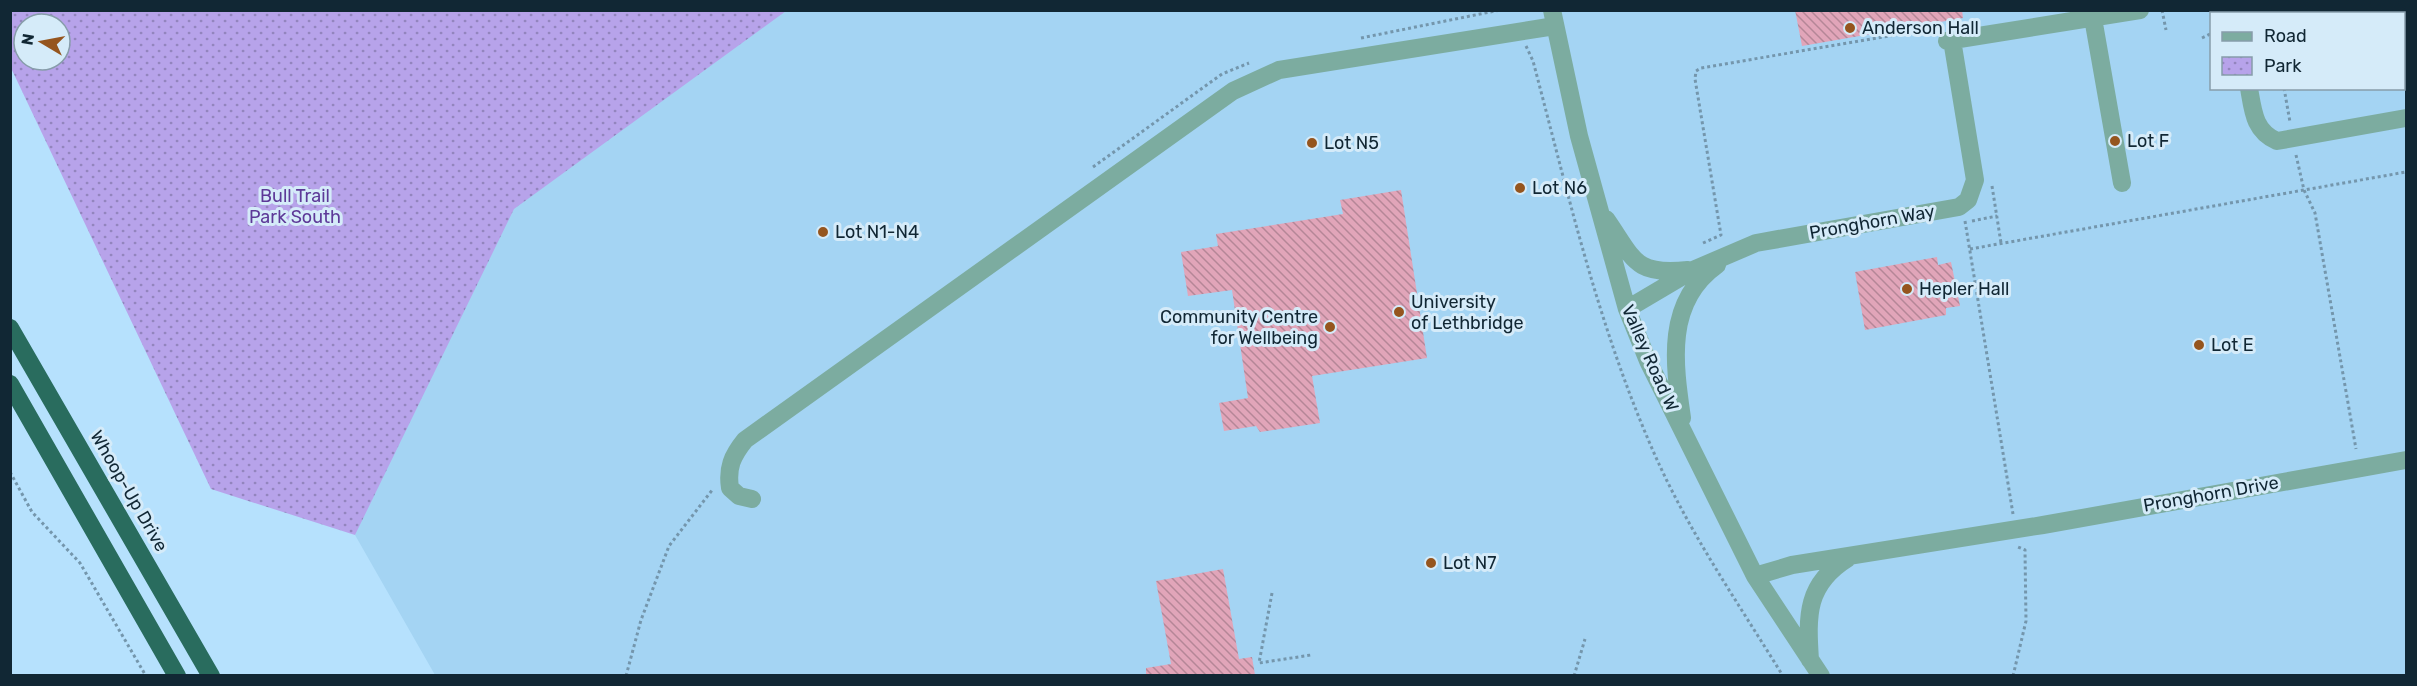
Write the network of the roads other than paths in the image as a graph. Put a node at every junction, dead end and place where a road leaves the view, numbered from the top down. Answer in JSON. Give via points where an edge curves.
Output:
{"nodes":[{"id":1,"x":2140,"y":10,"type":"edge"},
{"id":2,"x":1554,"y":18,"type":"edge"},
{"id":3,"x":2093,"y":18,"type":"junction"},
{"id":4,"x":2250,"y":90,"type":"edge"},
{"id":5,"x":2406,"y":118,"type":"edge"},
{"id":6,"x":2122,"y":183,"type":"dead end"},
{"id":7,"x":1596,"y":205,"type":"junction"},
{"id":8,"x":1736,"y":252,"type":"junction"},
{"id":9,"x":1693,"y":270,"type":"junction"},
{"id":10,"x":1627,"y":309,"type":"junction"},
{"id":11,"x":10,"y":328,"type":"edge"},
{"id":12,"x":10,"y":384,"type":"edge"},
{"id":13,"x":1684,"y":435,"type":"junction"},
{"id":14,"x":2406,"y":460,"type":"edge"},
{"id":15,"x":752,"y":499,"type":"dead end"},
{"id":16,"x":1854,"y":554,"type":"junction"},
{"id":17,"x":1755,"y":576,"type":"junction"},
{"id":18,"x":1810,"y":660,"type":"junction"},
{"id":19,"x":177,"y":675,"type":"edge"},
{"id":20,"x":211,"y":675,"type":"edge"},
{"id":21,"x":1821,"y":675,"type":"edge"}],
"edges":[{"from":1,"to":3,"type":"street"},
{"from":2,"to":7,"type":"street","name":"Valley Road W"},
{"from":2,"to":15,"type":"street","via":[[1279,70],[1253,80],[745,440],[727,471],[730,488]]},
{"from":3,"to":6,"type":"street"},
{"from":3,"to":8,"type":"street","name":"Pronghorn Way","via":[[1947,36],[1975,180],[1968,200],[1962,205],[1756,243]]},
{"from":4,"to":5,"type":"street","via":[[2258,127],[2277,141]]},
{"from":7,"to":9,"type":"street","via":[[1645,269],[1661,273]]},
{"from":7,"to":10,"type":"street","name":"Valley Road W"},
{"from":8,"to":9,"type":"street","name":"Pronghorn Way"},
{"from":8,"to":13,"type":"street","via":[[1695,285],[1679,322],[1674,365]]},
{"from":9,"to":10,"type":"street","name":"Pronghorn Way"},
{"from":10,"to":13,"type":"street","name":"Valley Road W"},
{"from":11,"to":20,"type":"highway","name":"Whoop-Up Drive"},
{"from":12,"to":19,"type":"highway"},
{"from":13,"to":17,"type":"street","name":"Valley Road W"},
{"from":14,"to":16,"type":"street","name":"Pronghorn Drive","via":[[2017,538]]},
{"from":16,"to":17,"type":"street","name":"Pronghorn Drive"},
{"from":16,"to":18,"type":"street","via":[[1826,572],[1817,586],[1808,627]]},
{"from":17,"to":18,"type":"street","name":"Valley Road W"},
{"from":18,"to":21,"type":"street","name":"Valley Road W"}]}
